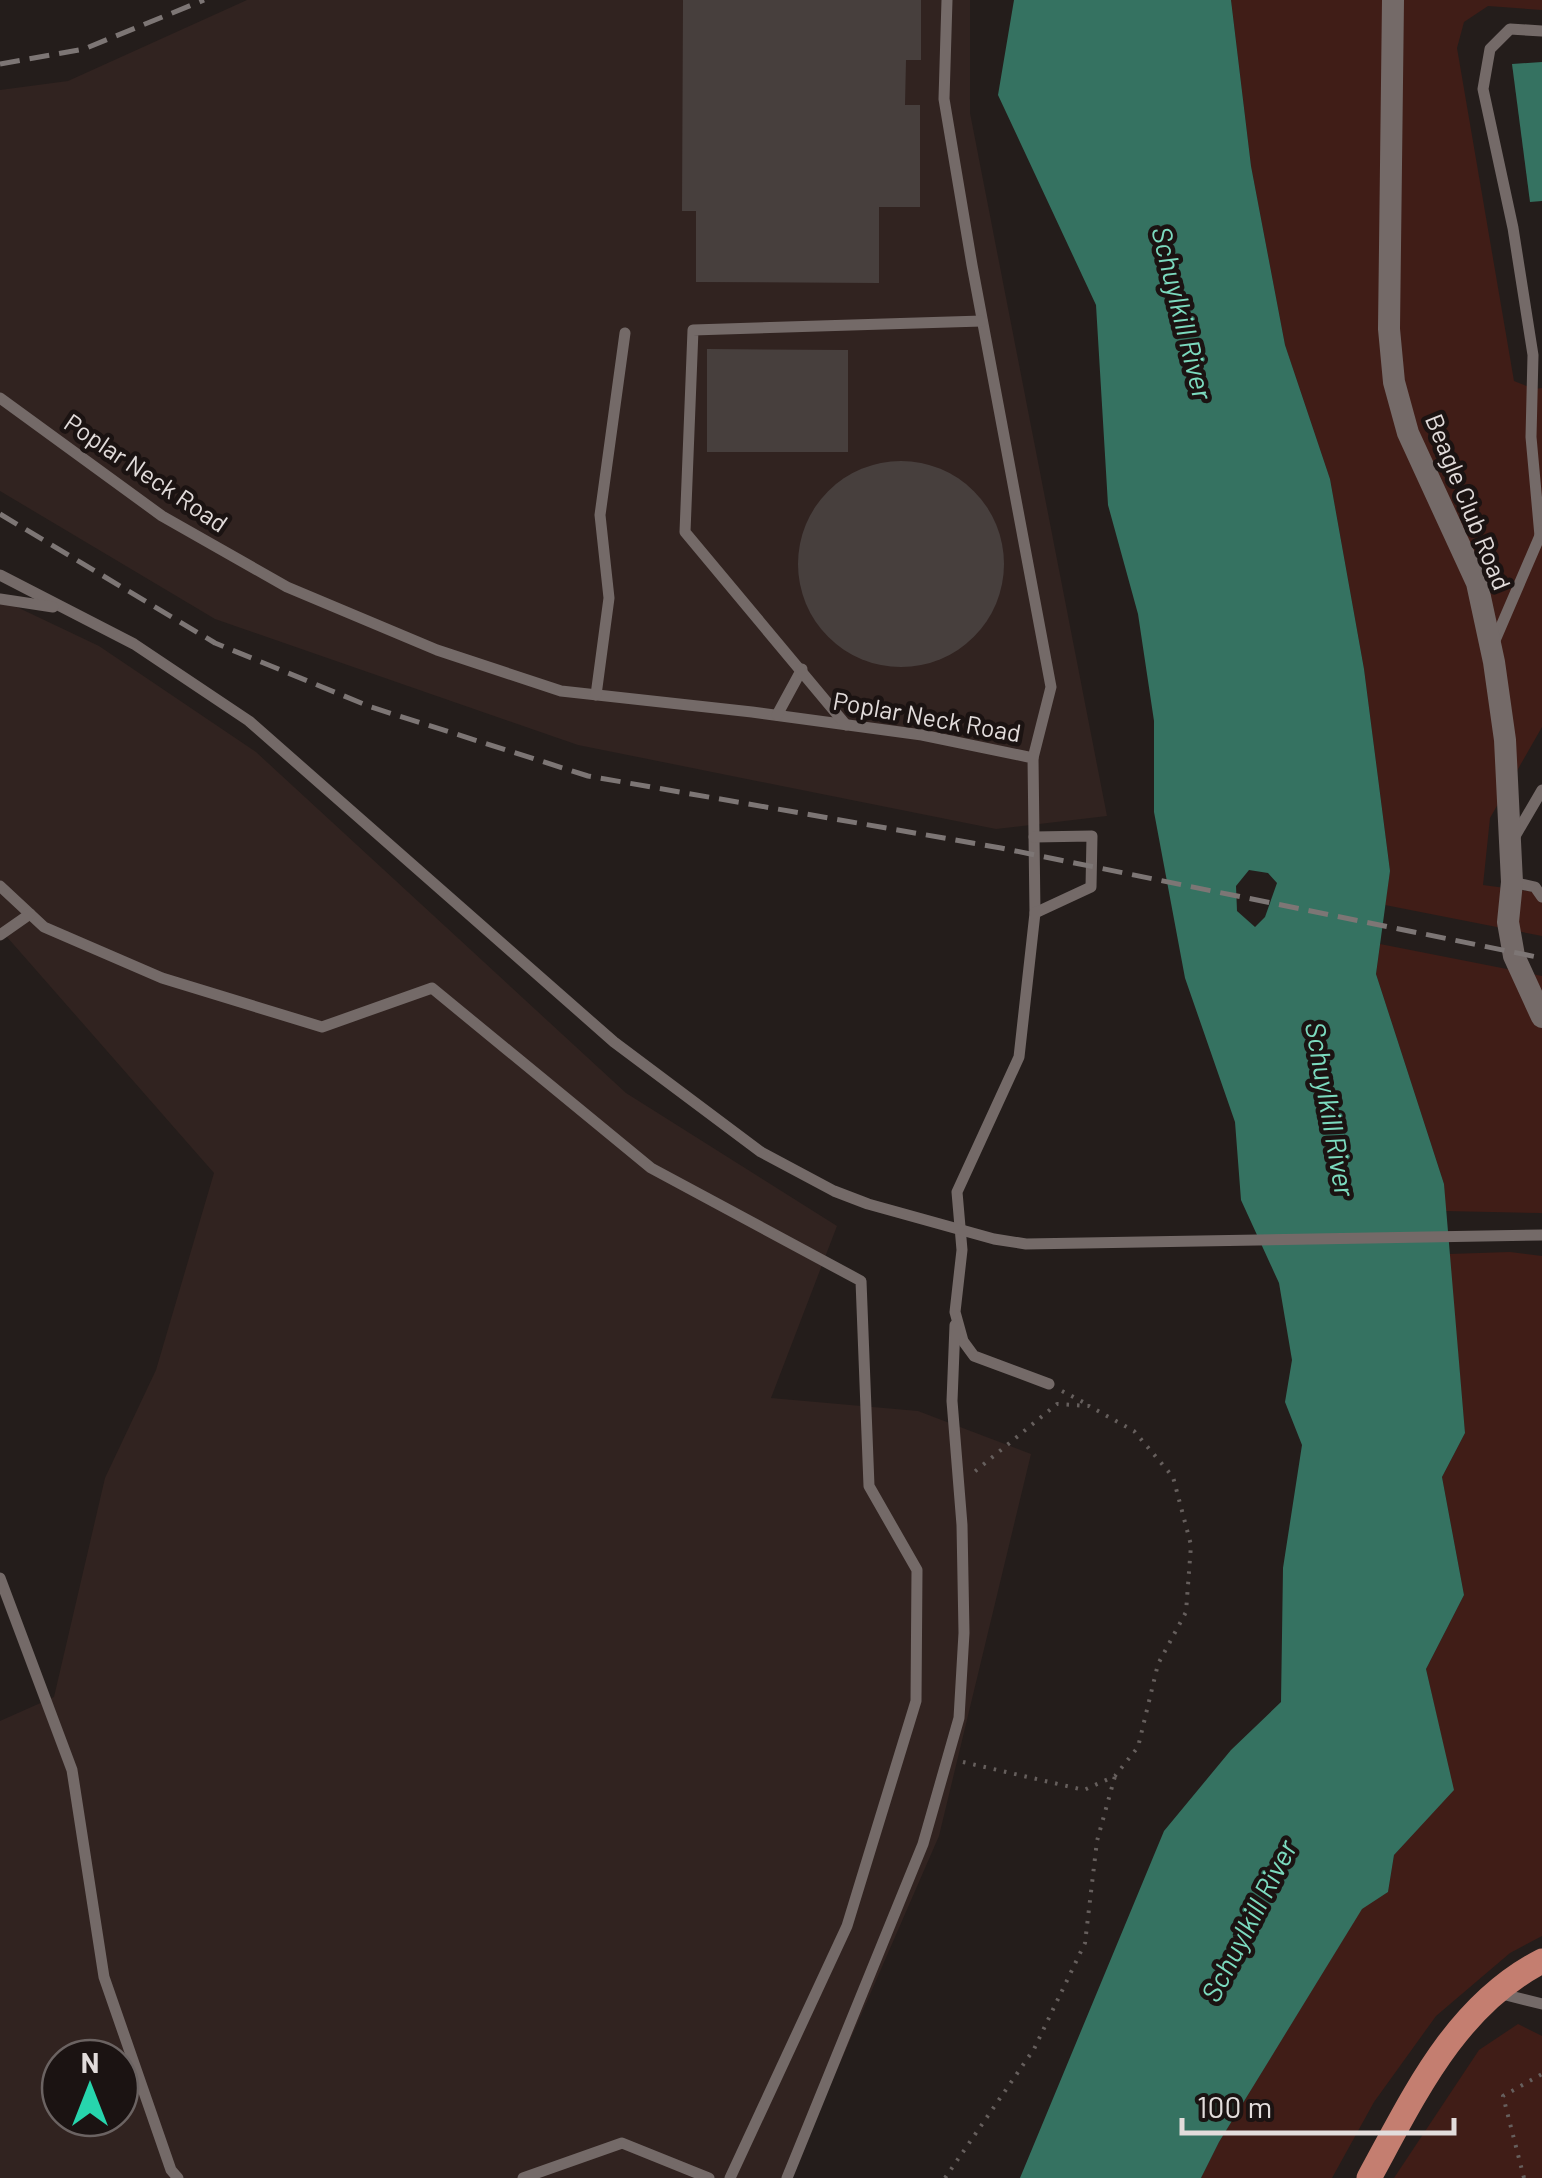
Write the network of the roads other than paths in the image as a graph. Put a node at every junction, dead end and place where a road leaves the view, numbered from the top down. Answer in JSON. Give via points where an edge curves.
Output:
{"nodes":[{"id":1,"x":947,"y":0,"type":"edge"},
{"id":2,"x":1393,"y":0,"type":"edge"},
{"id":3,"x":1542,"y":31,"type":"edge"},
{"id":4,"x":982,"y":321,"type":"junction"},
{"id":5,"x":625,"y":333,"type":"dead end"},
{"id":6,"x":0,"y":398,"type":"edge"},
{"id":7,"x":1541,"y":533,"type":"edge"},
{"id":8,"x":0,"y":575,"type":"edge"},
{"id":9,"x":0,"y":599,"type":"edge"},
{"id":10,"x":67,"y":609,"type":"junction"},
{"id":11,"x":1491,"y":649,"type":"junction"},
{"id":12,"x":802,"y":669,"type":"junction"},
{"id":13,"x":596,"y":695,"type":"junction"},
{"id":14,"x":777,"y":715,"type":"junction"},
{"id":15,"x":846,"y":724,"type":"junction"},
{"id":16,"x":1033,"y":758,"type":"junction"},
{"id":17,"x":1542,"y":790,"type":"edge"},
{"id":18,"x":1034,"y":837,"type":"junction"},
{"id":19,"x":1510,"y":847,"type":"junction"},
{"id":20,"x":1512,"y":882,"type":"junction"},
{"id":21,"x":0,"y":886,"type":"edge"},
{"id":22,"x":1542,"y":897,"type":"edge"},
{"id":23,"x":1035,"y":913,"type":"junction"},
{"id":24,"x":30,"y":914,"type":"junction"},
{"id":25,"x":0,"y":935,"type":"edge"},
{"id":26,"x":1542,"y":1017,"type":"edge"},
{"id":27,"x":958,"y":1228,"type":"junction"},
{"id":28,"x":1542,"y":1235,"type":"edge"},
{"id":29,"x":956,"y":1312,"type":"junction"},
{"id":30,"x":1050,"y":1384,"type":"road end"},
{"id":31,"x":0,"y":1578,"type":"edge"},
{"id":32,"x":1542,"y":1961,"type":"edge"},
{"id":33,"x":1496,"y":1993,"type":"junction"},
{"id":34,"x":1542,"y":2004,"type":"edge"},
{"id":35,"x":178,"y":2178,"type":"edge"},
{"id":36,"x":523,"y":2178,"type":"edge"},
{"id":37,"x":709,"y":2178,"type":"edge"},
{"id":38,"x":730,"y":2178,"type":"edge"},
{"id":39,"x":786,"y":2178,"type":"edge"},
{"id":40,"x":1368,"y":2178,"type":"edge"}],
"edges":[{"from":1,"to":4,"type":"lane","via":[[944,99]]},
{"from":2,"to":11,"type":"street","name":"Beagle Club Road","via":[[1394,382],[1415,451],[1477,584]]},
{"from":3,"to":7,"type":"lane","via":[[1510,30],[1490,48],[1484,89],[1532,355],[1531,437]]},
{"from":4,"to":12,"type":"lane","via":[[693,330],[684,532]]},
{"from":4,"to":16,"type":"lane","via":[[1050,686]]},
{"from":5,"to":13,"type":"lane","via":[[600,515],[609,598]]},
{"from":6,"to":13,"type":"lane","name":"Poplar Neck Road","via":[[162,516],[287,587],[436,650],[561,691]]},
{"from":7,"to":11,"type":"lane"},
{"from":8,"to":10,"type":"lane"},
{"from":9,"to":10,"type":"lane"},
{"from":10,"to":27,"type":"lane","via":[[134,644],[249,721],[604,1034],[748,1143],[868,1204]]},
{"from":11,"to":19,"type":"street","name":"Beagle Club Road"},
{"from":12,"to":14,"type":"lane"},
{"from":12,"to":15,"type":"lane"},
{"from":13,"to":14,"type":"lane","name":"Poplar Neck Road"},
{"from":14,"to":15,"type":"lane","name":"Poplar Neck Road"},
{"from":15,"to":16,"type":"lane","name":"Poplar Neck Road"},
{"from":16,"to":18,"type":"lane","name":"Poplar Neck Road"},
{"from":17,"to":19,"type":"lane"},
{"from":18,"to":23,"type":"lane","name":"Poplar Neck Road"},
{"from":18,"to":23,"type":"lane","via":[[1092,836],[1091,887]]},
{"from":19,"to":20,"type":"street","name":"Beagle Club Road"},
{"from":20,"to":22,"type":"lane","via":[[1535,887]]},
{"from":20,"to":26,"type":"street","name":"Beagle Club Road","via":[[1508,922],[1514,956]]},
{"from":21,"to":24,"type":"lane"},
{"from":23,"to":27,"type":"lane","name":"Poplar Neck Road","via":[[1019,1057],[957,1192]]},
{"from":24,"to":25,"type":"lane"},
{"from":24,"to":38,"type":"lane","via":[[44,927],[162,978],[322,1027],[432,988],[651,1168],[861,1281],[869,1486],[917,1570],[916,1701],[847,1926]]},
{"from":27,"to":28,"type":"lane","via":[[994,1239],[1063,1245]]},
{"from":27,"to":29,"type":"lane","name":"Poplar Neck Road"},
{"from":29,"to":30,"type":"lane","via":[[974,1356]]},
{"from":29,"to":39,"type":"lane","name":"Poplar Neck Road","via":[[952,1401],[964,1633],[959,1718],[923,1844]]},
{"from":31,"to":35,"type":"lane","via":[[72,1770],[104,1977]]},
{"from":32,"to":33,"type":"main road"},
{"from":33,"to":34,"type":"lane"},
{"from":33,"to":40,"type":"main road","via":[[1428,2070]]},
{"from":36,"to":37,"type":"lane","via":[[622,2143]]}]}
